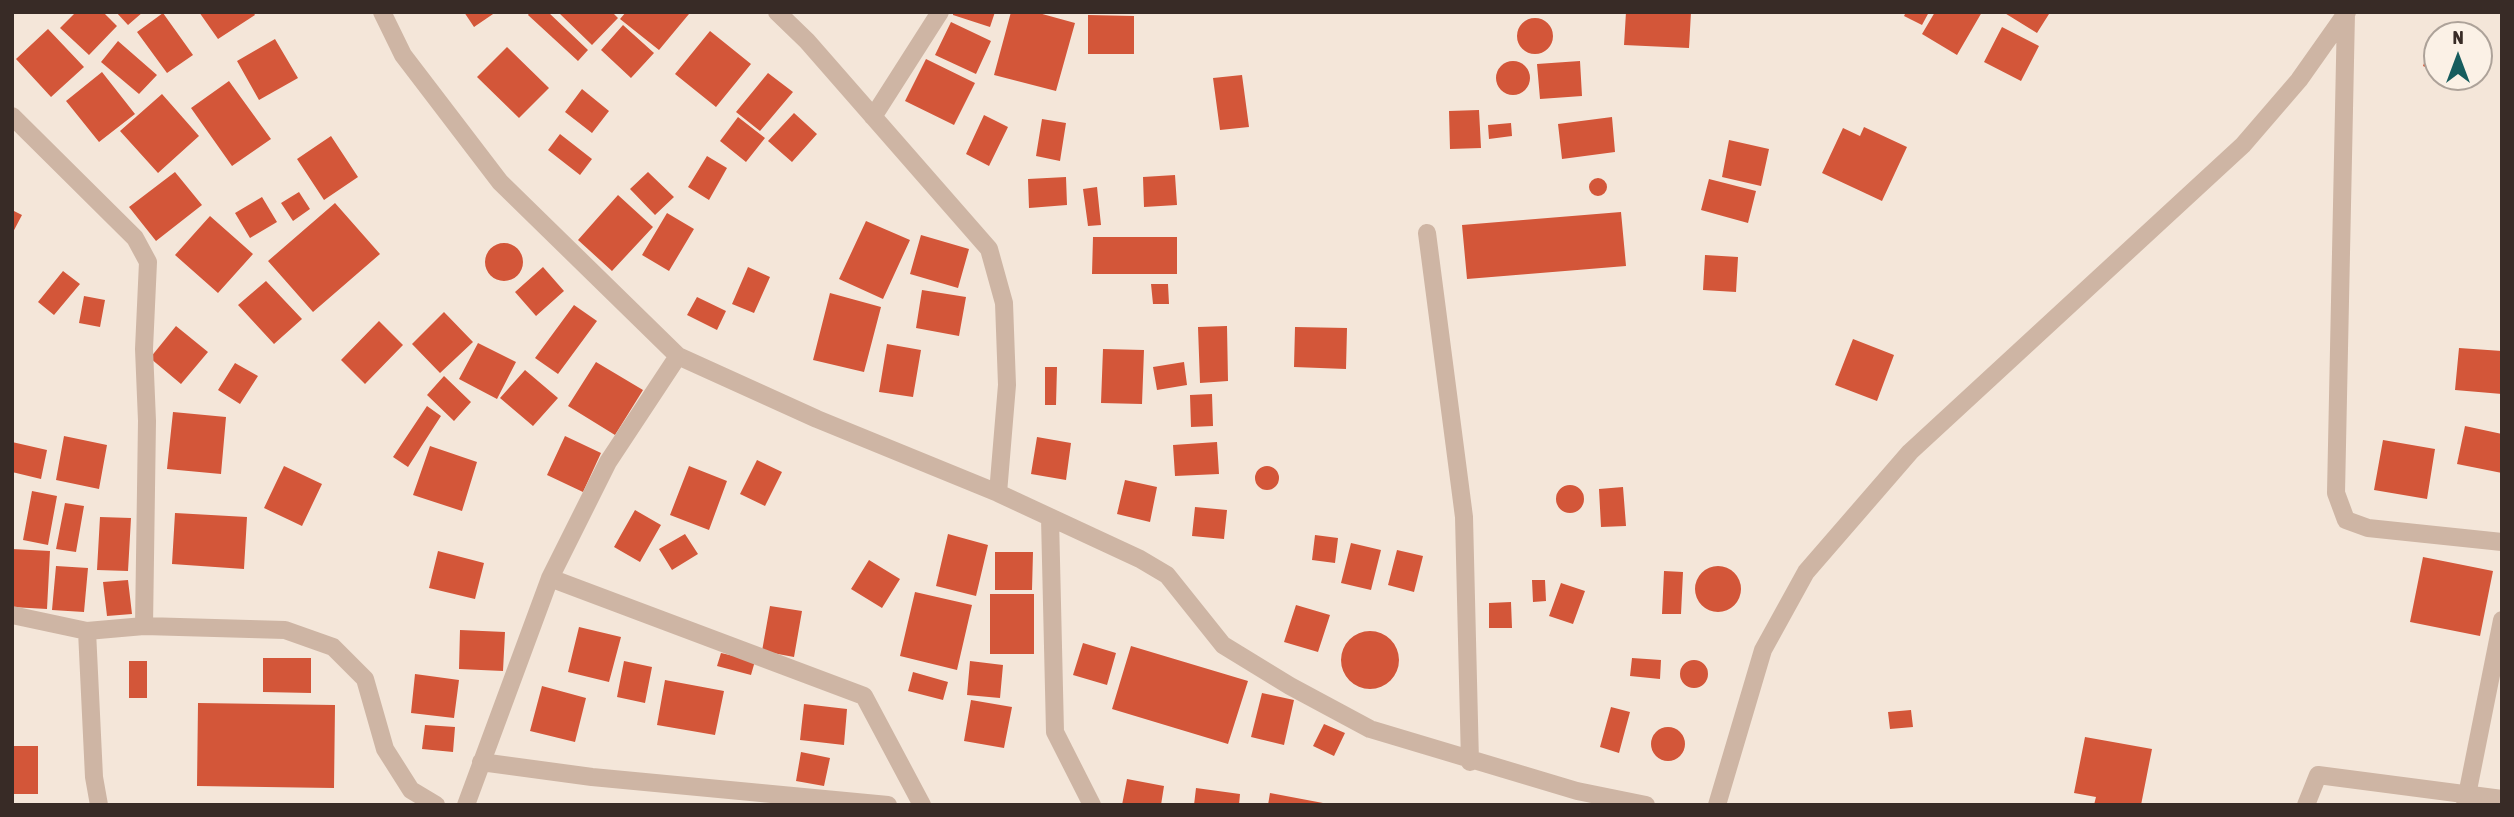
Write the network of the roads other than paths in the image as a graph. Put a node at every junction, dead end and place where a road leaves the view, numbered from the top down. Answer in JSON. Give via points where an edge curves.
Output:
{"nodes":[{"id":1,"x":382,"y":12,"type":"edge"},
{"id":2,"x":777,"y":12,"type":"edge"},
{"id":3,"x":940,"y":12,"type":"edge"},
{"id":4,"x":2346,"y":13,"type":"edge"},
{"id":5,"x":12,"y":116,"type":"edge"},
{"id":6,"x":873,"y":117,"type":"junction"},
{"id":7,"x":1427,"y":233,"type":"dead end"},
{"id":8,"x":678,"y":356,"type":"junction"},
{"id":9,"x":998,"y":493,"type":"junction"},
{"id":10,"x":1050,"y":519,"type":"junction"},
{"id":11,"x":2502,"y":542,"type":"edge"},
{"id":12,"x":550,"y":578,"type":"junction"},
{"id":13,"x":12,"y":615,"type":"edge"},
{"id":14,"x":2502,"y":620,"type":"edge"},
{"id":15,"x":144,"y":626,"type":"junction"},
{"id":16,"x":87,"y":631,"type":"junction"},
{"id":17,"x":481,"y":761,"type":"junction"},
{"id":18,"x":1469,"y":761,"type":"junction"},
{"id":19,"x":2466,"y":799,"type":"edge"},
{"id":20,"x":2502,"y":799,"type":"edge"},
{"id":21,"x":99,"y":805,"type":"edge"},
{"id":22,"x":436,"y":805,"type":"edge"},
{"id":23,"x":466,"y":805,"type":"edge"},
{"id":24,"x":888,"y":805,"type":"edge"},
{"id":25,"x":922,"y":805,"type":"edge"},
{"id":26,"x":1091,"y":805,"type":"edge"},
{"id":27,"x":1646,"y":805,"type":"edge"},
{"id":28,"x":1717,"y":805,"type":"edge"},
{"id":29,"x":2305,"y":805,"type":"edge"}],
"edges":[{"from":1,"to":8,"type":"street","via":[[403,55],[500,182]]},
{"from":2,"to":6,"type":"street"},
{"from":3,"to":6,"type":"street"},
{"from":4,"to":11,"type":"street","via":[[2336,493],[2346,520],[2368,528]]},
{"from":4,"to":28,"type":"street","via":[[2299,80],[2243,145],[1910,452],[1806,572],[1763,650]]},
{"from":5,"to":15,"type":"street","via":[[135,239],[148,262]]},
{"from":6,"to":9,"type":"street","via":[[989,249],[1004,303],[1007,385]]},
{"from":7,"to":18,"type":"street","via":[[1464,517]]},
{"from":8,"to":9,"type":"street"},
{"from":8,"to":12,"type":"street","via":[[608,462]]},
{"from":9,"to":10,"type":"street"},
{"from":10,"to":18,"type":"street","via":[[1167,575],[1223,645],[1290,686],[1370,729]]},
{"from":10,"to":26,"type":"street","via":[[1055,732]]},
{"from":12,"to":17,"type":"street"},
{"from":12,"to":25,"type":"street","via":[[864,696]]},
{"from":13,"to":16,"type":"street"},
{"from":14,"to":19,"type":"street"},
{"from":15,"to":16,"type":"street"},
{"from":15,"to":22,"type":"street","via":[[285,630],[333,647],[365,679],[386,749],[411,790]]},
{"from":16,"to":21,"type":"street"},
{"from":17,"to":23,"type":"street"},
{"from":17,"to":24,"type":"street","via":[[592,778]]},
{"from":18,"to":27,"type":"street","via":[[1577,792]]},
{"from":19,"to":20,"type":"street"},
{"from":19,"to":29,"type":"street","via":[[2318,775]]}]}
